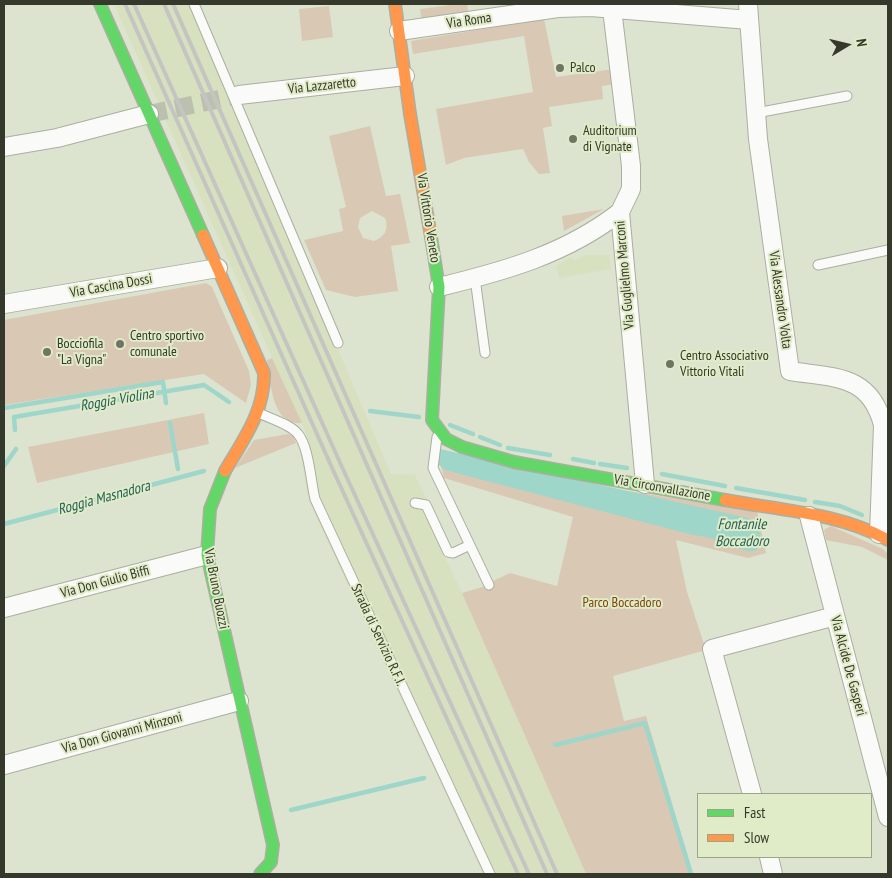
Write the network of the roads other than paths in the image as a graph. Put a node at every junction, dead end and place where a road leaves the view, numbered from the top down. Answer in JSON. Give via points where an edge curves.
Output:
{"nodes":[{"id":1,"x":100,"y":4,"type":"edge"},
{"id":2,"x":194,"y":4,"type":"edge"},
{"id":3,"x":395,"y":4,"type":"edge"},
{"id":4,"x":612,"y":9,"type":"junction"},
{"id":5,"x":748,"y":12,"type":"edge"},
{"id":6,"x":399,"y":31,"type":"junction"},
{"id":7,"x":404,"y":76,"type":"junction"},
{"id":8,"x":239,"y":95,"type":"tunnel mouth"},
{"id":9,"x":847,"y":96,"type":"dead end"},
{"id":10,"x":756,"y":113,"type":"junction"},
{"id":11,"x":149,"y":114,"type":"junction"},
{"id":12,"x":4,"y":147,"type":"edge"},
{"id":13,"x":620,"y":212,"type":"junction"},
{"id":14,"x":888,"y":250,"type":"edge"},
{"id":15,"x":818,"y":265,"type":"dead end"},
{"id":16,"x":218,"y":268,"type":"junction"},
{"id":17,"x":475,"y":278,"type":"junction"},
{"id":18,"x":439,"y":287,"type":"junction"},
{"id":19,"x":4,"y":304,"type":"edge"},
{"id":20,"x":338,"y":343,"type":"dead end"},
{"id":21,"x":485,"y":353,"type":"dead end"},
{"id":22,"x":257,"y":412,"type":"junction"},
{"id":23,"x":438,"y":432,"type":"junction"},
{"id":24,"x":645,"y":484,"type":"junction"},
{"id":25,"x":415,"y":503,"type":"dead end"},
{"id":26,"x":809,"y":516,"type":"junction"},
{"id":27,"x":884,"y":537,"type":"edge"},
{"id":28,"x":470,"y":545,"type":"junction"},
{"id":29,"x":207,"y":555,"type":"junction"},
{"id":30,"x":489,"y":585,"type":"dead end"},
{"id":31,"x":4,"y":608,"type":"edge"},
{"id":32,"x":835,"y":616,"type":"junction"},
{"id":33,"x":239,"y":701,"type":"junction"},
{"id":34,"x":4,"y":765,"type":"edge"},
{"id":35,"x":752,"y":793,"type":"edge"},
{"id":36,"x":888,"y":817,"type":"edge"},
{"id":37,"x":769,"y":858,"type":"edge"},
{"id":38,"x":260,"y":874,"type":"edge"},
{"id":39,"x":490,"y":874,"type":"edge"},
{"id":40,"x":773,"y":874,"type":"edge"}],
"edges":[{"from":1,"to":11,"type":"street","name":"Via Bruno Buozzi"},
{"from":2,"to":20,"type":"lane"},
{"from":3,"to":6,"type":"street","name":"Via Vittorio Veneto"},
{"from":4,"to":5,"type":"street","name":"Via Roma"},
{"from":4,"to":6,"type":"street","name":"Via Roma","via":[[558,8]]},
{"from":4,"to":13,"type":"street","name":"Via Guglielmo Marconi","via":[[632,182],[630,194]]},
{"from":5,"to":10,"type":"street","name":"Via Alessandro Volta"},
{"from":6,"to":7,"type":"street","name":"Via Vittorio Veneto"},
{"from":7,"to":8,"type":"street","name":"Via Lazzaretto"},
{"from":7,"to":18,"type":"street","name":"Via Vittorio Veneto"},
{"from":9,"to":10,"type":"lane"},
{"from":10,"to":27,"type":"street","name":"Via Alessandro Volta","via":[[782,272],[790,371],[856,384],[866,391],[879,411],[883,425]]},
{"from":11,"to":12,"type":"street","via":[[57,138]]},
{"from":11,"to":16,"type":"street","name":"Via Bruno Buozzi"},
{"from":13,"to":17,"type":"street","via":[[562,249],[518,267]]},
{"from":13,"to":24,"type":"street","name":"Via Guglielmo Marconi"},
{"from":14,"to":15,"type":"lane"},
{"from":16,"to":19,"type":"street","name":"Via Cascina Dossi"},
{"from":16,"to":22,"type":"street","name":"Via Bruno Buozzi","via":[[264,373],[264,392]]},
{"from":17,"to":18,"type":"street"},
{"from":17,"to":21,"type":"lane"},
{"from":18,"to":23,"type":"street","name":"Via Vittorio Veneto","via":[[432,409]]},
{"from":22,"to":29,"type":"street","name":"Via Bruno Buozzi","via":[[214,495],[207,529]]},
{"from":22,"to":39,"type":"lane","name":"Strada di Servizio R.F.I.","via":[[292,430],[300,438],[315,500]]},
{"from":23,"to":24,"type":"street","name":"Via Circonvallazione","via":[[462,447],[514,462]]},
{"from":23,"to":28,"type":"lane","via":[[433,468]]},
{"from":24,"to":26,"type":"street","name":"Via Circonvallazione"},
{"from":25,"to":28,"type":"lane","via":[[426,505],[448,552]]},
{"from":26,"to":27,"type":"street","name":"Via Circonvallazione","via":[[851,523]]},
{"from":26,"to":32,"type":"street","name":"Via Alcide De Gasperi"},
{"from":28,"to":30,"type":"lane"},
{"from":29,"to":31,"type":"street","name":"Via Don Giulio Biffi"},
{"from":29,"to":33,"type":"street","name":"Via Bruno Buozzi"},
{"from":32,"to":35,"type":"street","via":[[712,649]]},
{"from":32,"to":36,"type":"street","name":"Via Alcide De Gasperi"},
{"from":33,"to":34,"type":"street","name":"Via Don Giovanni Minzoni"},
{"from":33,"to":38,"type":"street","name":"Via Bruno Buozzi","via":[[274,845],[269,866]]},
{"from":37,"to":40,"type":"street"}]}
